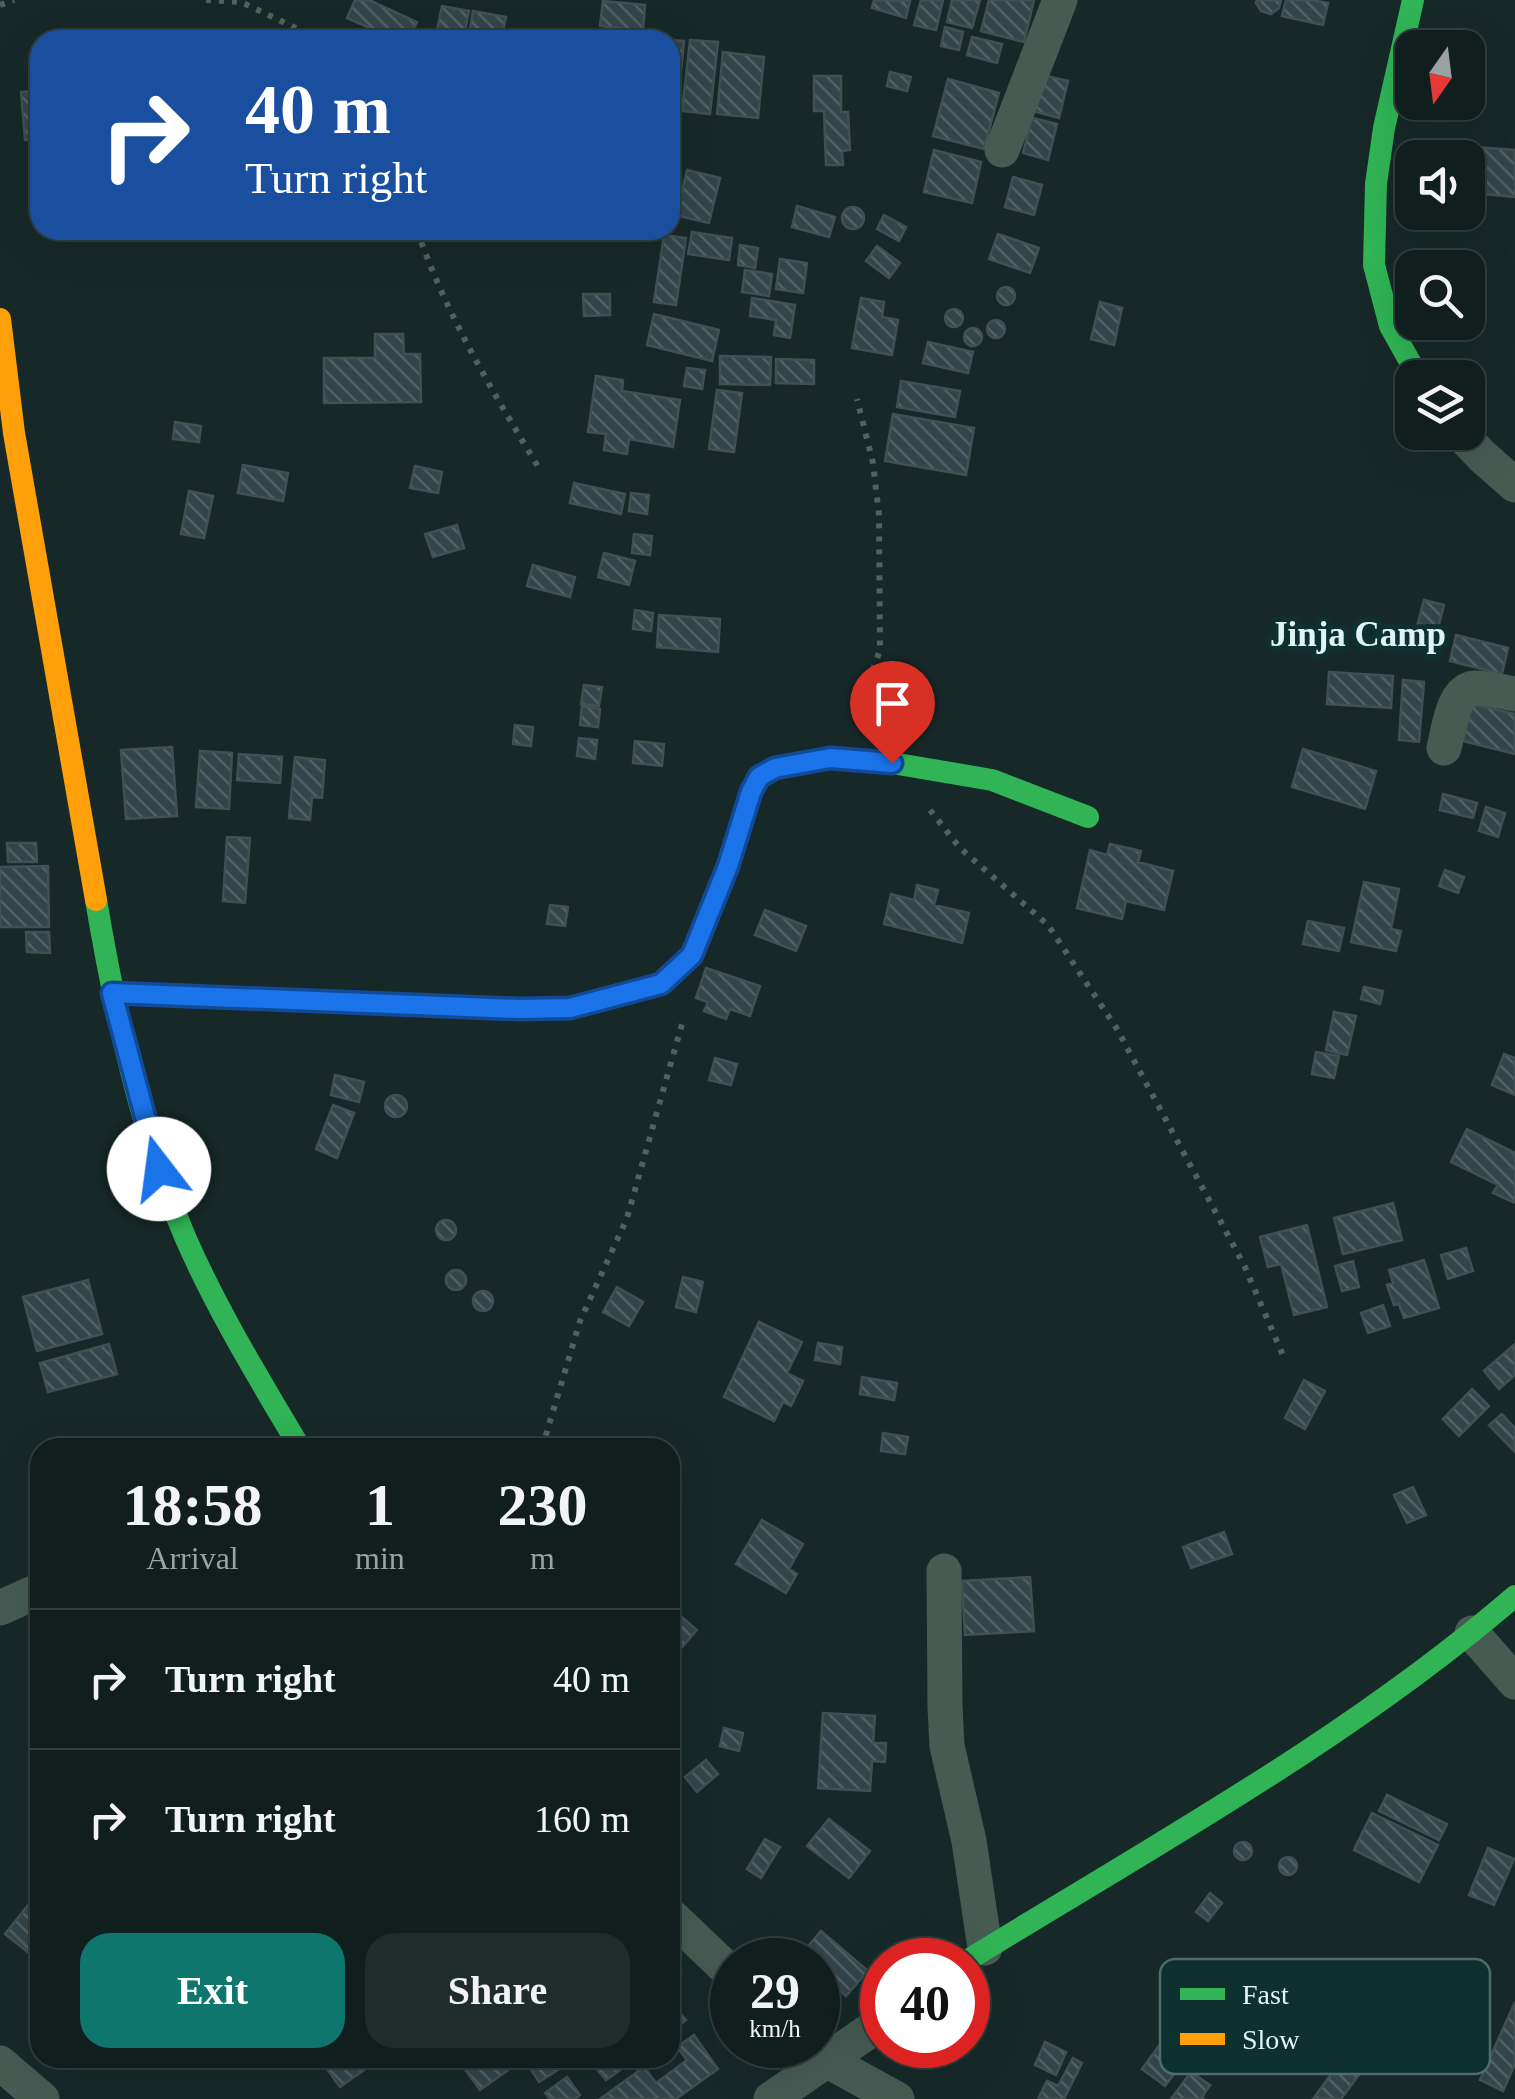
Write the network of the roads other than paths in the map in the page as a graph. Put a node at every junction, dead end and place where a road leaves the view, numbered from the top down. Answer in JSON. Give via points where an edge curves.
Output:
{"nodes":[{"id":1,"x":1060,"y":0,"type":"edge"},
{"id":2,"x":1413,"y":0,"type":"edge"},
{"id":3,"x":1002,"y":150,"type":"dead end"},
{"id":4,"x":0,"y":319,"type":"edge"},
{"id":5,"x":1409,"y":360,"type":"edge"},
{"id":6,"x":1476,"y":450,"type":"edge"},
{"id":7,"x":1515,"y":485,"type":"edge"},
{"id":8,"x":1515,"y":694,"type":"edge"},
{"id":9,"x":1444,"y":748,"type":"dead end"},
{"id":10,"x":1088,"y":817,"type":"dead end"},
{"id":11,"x":112,"y":993,"type":"junction"},
{"id":12,"x":294,"y":1438,"type":"edge"},
{"id":13,"x":944,"y":1571,"type":"dead end"},
{"id":14,"x":30,"y":1594,"type":"edge"},
{"id":15,"x":1515,"y":1596,"type":"edge"},
{"id":16,"x":0,"y":1608,"type":"edge"},
{"id":17,"x":1472,"y":1633,"type":"junction"},
{"id":18,"x":1515,"y":1682,"type":"edge"},
{"id":19,"x":680,"y":1925,"type":"edge"},
{"id":20,"x":975,"y":1938,"type":"edge"},
{"id":21,"x":990,"y":1945,"type":"edge"},
{"id":22,"x":710,"y":1953,"type":"edge"},
{"id":23,"x":0,"y":2063,"type":"edge"},
{"id":24,"x":840,"y":2065,"type":"edge"},
{"id":25,"x":803,"y":2068,"type":"edge"},
{"id":26,"x":42,"y":2099,"type":"edge"},
{"id":27,"x":771,"y":2099,"type":"edge"},
{"id":28,"x":897,"y":2099,"type":"edge"}],
"edges":[{"from":1,"to":3,"type":"street"},
{"from":2,"to":5,"type":"street","via":[[1384,128],[1374,265],[1390,326]]},
{"from":4,"to":11,"type":"street"},
{"from":6,"to":7,"type":"street"},
{"from":8,"to":9,"type":"street","via":[[1464,691]]},
{"from":10,"to":11,"type":"street","via":[[992,780],[830,758],[759,777],[692,955],[661,984],[570,1008],[519,1009]]},
{"from":11,"to":12,"type":"street","via":[[159,1169],[187,1241]]},
{"from":13,"to":20,"type":"street","via":[[948,1746],[969,1841]]},
{"from":14,"to":16,"type":"street"},
{"from":15,"to":17,"type":"street"},
{"from":17,"to":18,"type":"street"},
{"from":17,"to":21,"type":"street","via":[[1314,1747]]},
{"from":19,"to":22,"type":"street"},
{"from":23,"to":26,"type":"street"},
{"from":24,"to":28,"type":"street"},
{"from":25,"to":27,"type":"street"}]}
